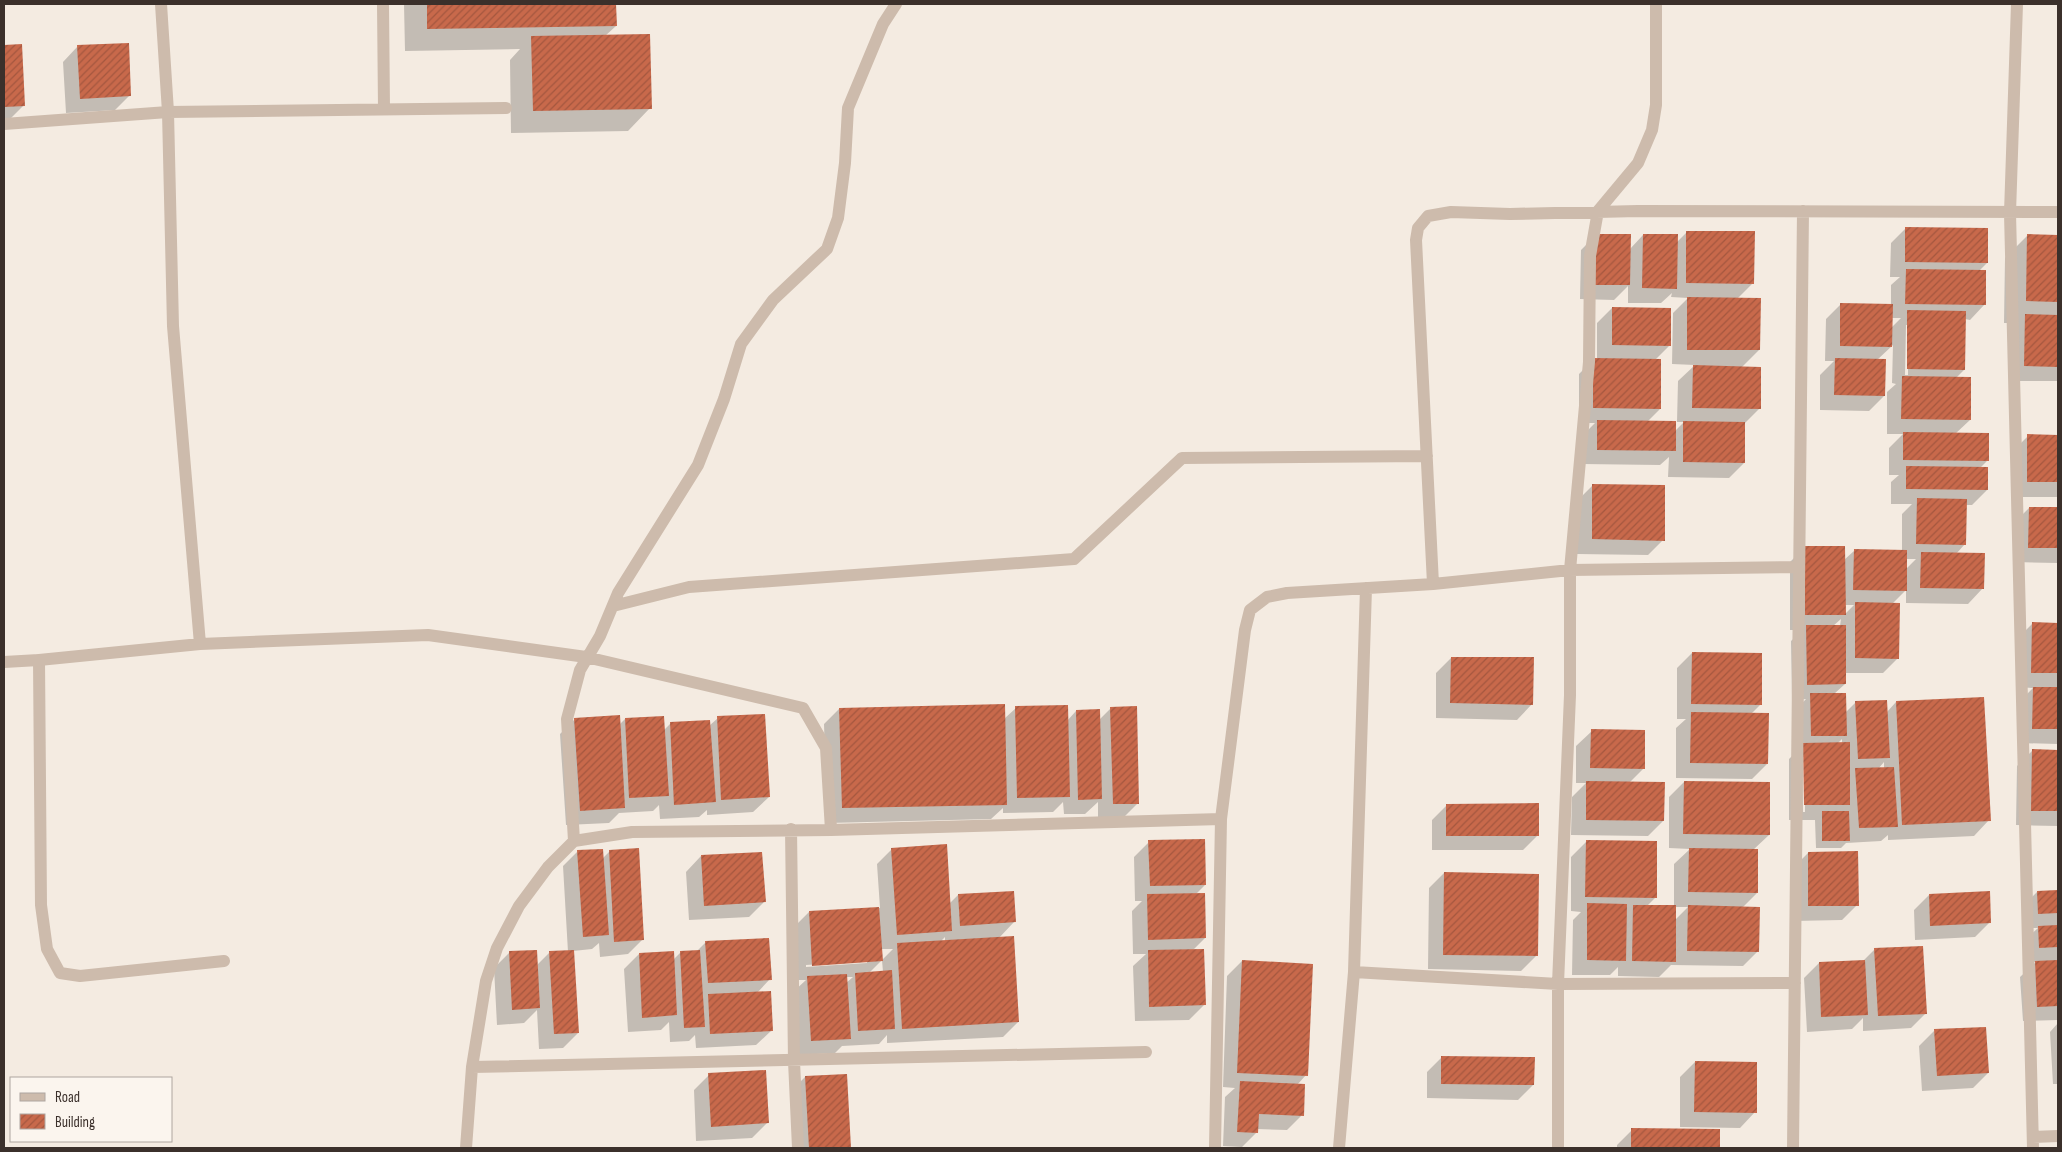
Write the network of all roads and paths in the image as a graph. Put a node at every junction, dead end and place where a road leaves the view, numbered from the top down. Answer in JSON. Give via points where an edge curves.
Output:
{"nodes":[{"id":1,"x":161,"y":4,"type":"edge"},
{"id":2,"x":383,"y":4,"type":"edge"},
{"id":3,"x":896,"y":4,"type":"edge"},
{"id":4,"x":1656,"y":4,"type":"edge"},
{"id":5,"x":2017,"y":4,"type":"edge"},
{"id":6,"x":506,"y":108,"type":"dead end"},
{"id":7,"x":384,"y":109,"type":"junction"},
{"id":8,"x":168,"y":112,"type":"junction"},
{"id":9,"x":4,"y":124,"type":"edge"},
{"id":10,"x":1803,"y":210,"type":"junction"},
{"id":11,"x":1598,"y":211,"type":"junction"},
{"id":12,"x":2058,"y":212,"type":"edge"},
{"id":13,"x":2010,"y":213,"type":"junction"},
{"id":14,"x":1427,"y":456,"type":"junction"},
{"id":15,"x":1800,"y":567,"type":"junction"},
{"id":16,"x":1570,"y":570,"type":"junction"},
{"id":17,"x":1433,"y":584,"type":"junction"},
{"id":18,"x":1366,"y":588,"type":"junction"},
{"id":19,"x":612,"y":606,"type":"junction"},
{"id":20,"x":200,"y":644,"type":"junction"},
{"id":21,"x":586,"y":657,"type":"junction"},
{"id":22,"x":39,"y":660,"type":"junction"},
{"id":23,"x":4,"y":662,"type":"edge"},
{"id":24,"x":1222,"y":819,"type":"junction"},
{"id":25,"x":791,"y":829,"type":"junction"},
{"id":26,"x":831,"y":830,"type":"junction"},
{"id":27,"x":574,"y":841,"type":"junction"},
{"id":28,"x":224,"y":961,"type":"dead end"},
{"id":29,"x":1354,"y":972,"type":"junction"},
{"id":30,"x":1795,"y":983,"type":"junction"},
{"id":31,"x":1558,"y":984,"type":"junction"},
{"id":32,"x":1146,"y":1052,"type":"dead end"},
{"id":33,"x":794,"y":1061,"type":"junction"},
{"id":34,"x":472,"y":1067,"type":"junction"},
{"id":35,"x":2058,"y":1136,"type":"edge"},
{"id":36,"x":2033,"y":1143,"type":"edge"},
{"id":37,"x":466,"y":1148,"type":"edge"},
{"id":38,"x":798,"y":1148,"type":"edge"},
{"id":39,"x":1215,"y":1148,"type":"edge"},
{"id":40,"x":1339,"y":1148,"type":"edge"},
{"id":41,"x":1558,"y":1148,"type":"edge"},
{"id":42,"x":1793,"y":1148,"type":"edge"}],
"edges":[{"from":1,"to":8,"type":"street"},
{"from":2,"to":7,"type":"street"},
{"from":3,"to":19,"type":"street","via":[[883,24],[848,108],[838,218],[827,249],[773,300],[741,344],[698,465]]},
{"from":4,"to":11,"type":"street","via":[[1656,105],[1652,130],[1638,163]]},
{"from":5,"to":13,"type":"street"},
{"from":6,"to":7,"type":"street"},
{"from":7,"to":8,"type":"street"},
{"from":8,"to":9,"type":"street"},
{"from":8,"to":20,"type":"street","via":[[173,326]]},
{"from":10,"to":11,"type":"street"},
{"from":10,"to":13,"type":"street"},
{"from":10,"to":15,"type":"street"},
{"from":11,"to":14,"type":"street","via":[[1452,212],[1428,216],[1418,228]]},
{"from":11,"to":16,"type":"street","via":[[1590,256],[1588,362]]},
{"from":12,"to":13,"type":"street"},
{"from":13,"to":36,"type":"street"},
{"from":14,"to":17,"type":"street"},
{"from":14,"to":19,"type":"street","via":[[1182,458],[1074,560],[690,587]]},
{"from":15,"to":16,"type":"street"},
{"from":15,"to":30,"type":"street"},
{"from":16,"to":17,"type":"street"},
{"from":16,"to":31,"type":"street","via":[[1570,695]]},
{"from":17,"to":18,"type":"street"},
{"from":18,"to":24,"type":"street","via":[[1287,593],[1267,597],[1250,610]]},
{"from":18,"to":29,"type":"street"},
{"from":19,"to":21,"type":"street","via":[[600,636]]},
{"from":20,"to":21,"type":"street","via":[[428,635]]},
{"from":20,"to":22,"type":"street"},
{"from":21,"to":26,"type":"street","via":[[803,708],[826,748]]},
{"from":21,"to":27,"type":"street","via":[[568,719]]},
{"from":22,"to":23,"type":"street"},
{"from":22,"to":28,"type":"street","via":[[41,905],[46,949],[60,973],[80,976]]},
{"from":24,"to":26,"type":"street"},
{"from":24,"to":39,"type":"street"},
{"from":25,"to":26,"type":"street"},
{"from":25,"to":27,"type":"street","via":[[632,832]]},
{"from":25,"to":33,"type":"street"},
{"from":27,"to":34,"type":"street","via":[[548,867],[519,906],[497,948],[486,981]]},
{"from":29,"to":31,"type":"street"},
{"from":29,"to":40,"type":"street"},
{"from":30,"to":31,"type":"street"},
{"from":30,"to":42,"type":"street"},
{"from":31,"to":41,"type":"street"},
{"from":32,"to":33,"type":"street"},
{"from":33,"to":34,"type":"street"},
{"from":33,"to":38,"type":"street"},
{"from":34,"to":37,"type":"street"},
{"from":35,"to":36,"type":"street"}]}
